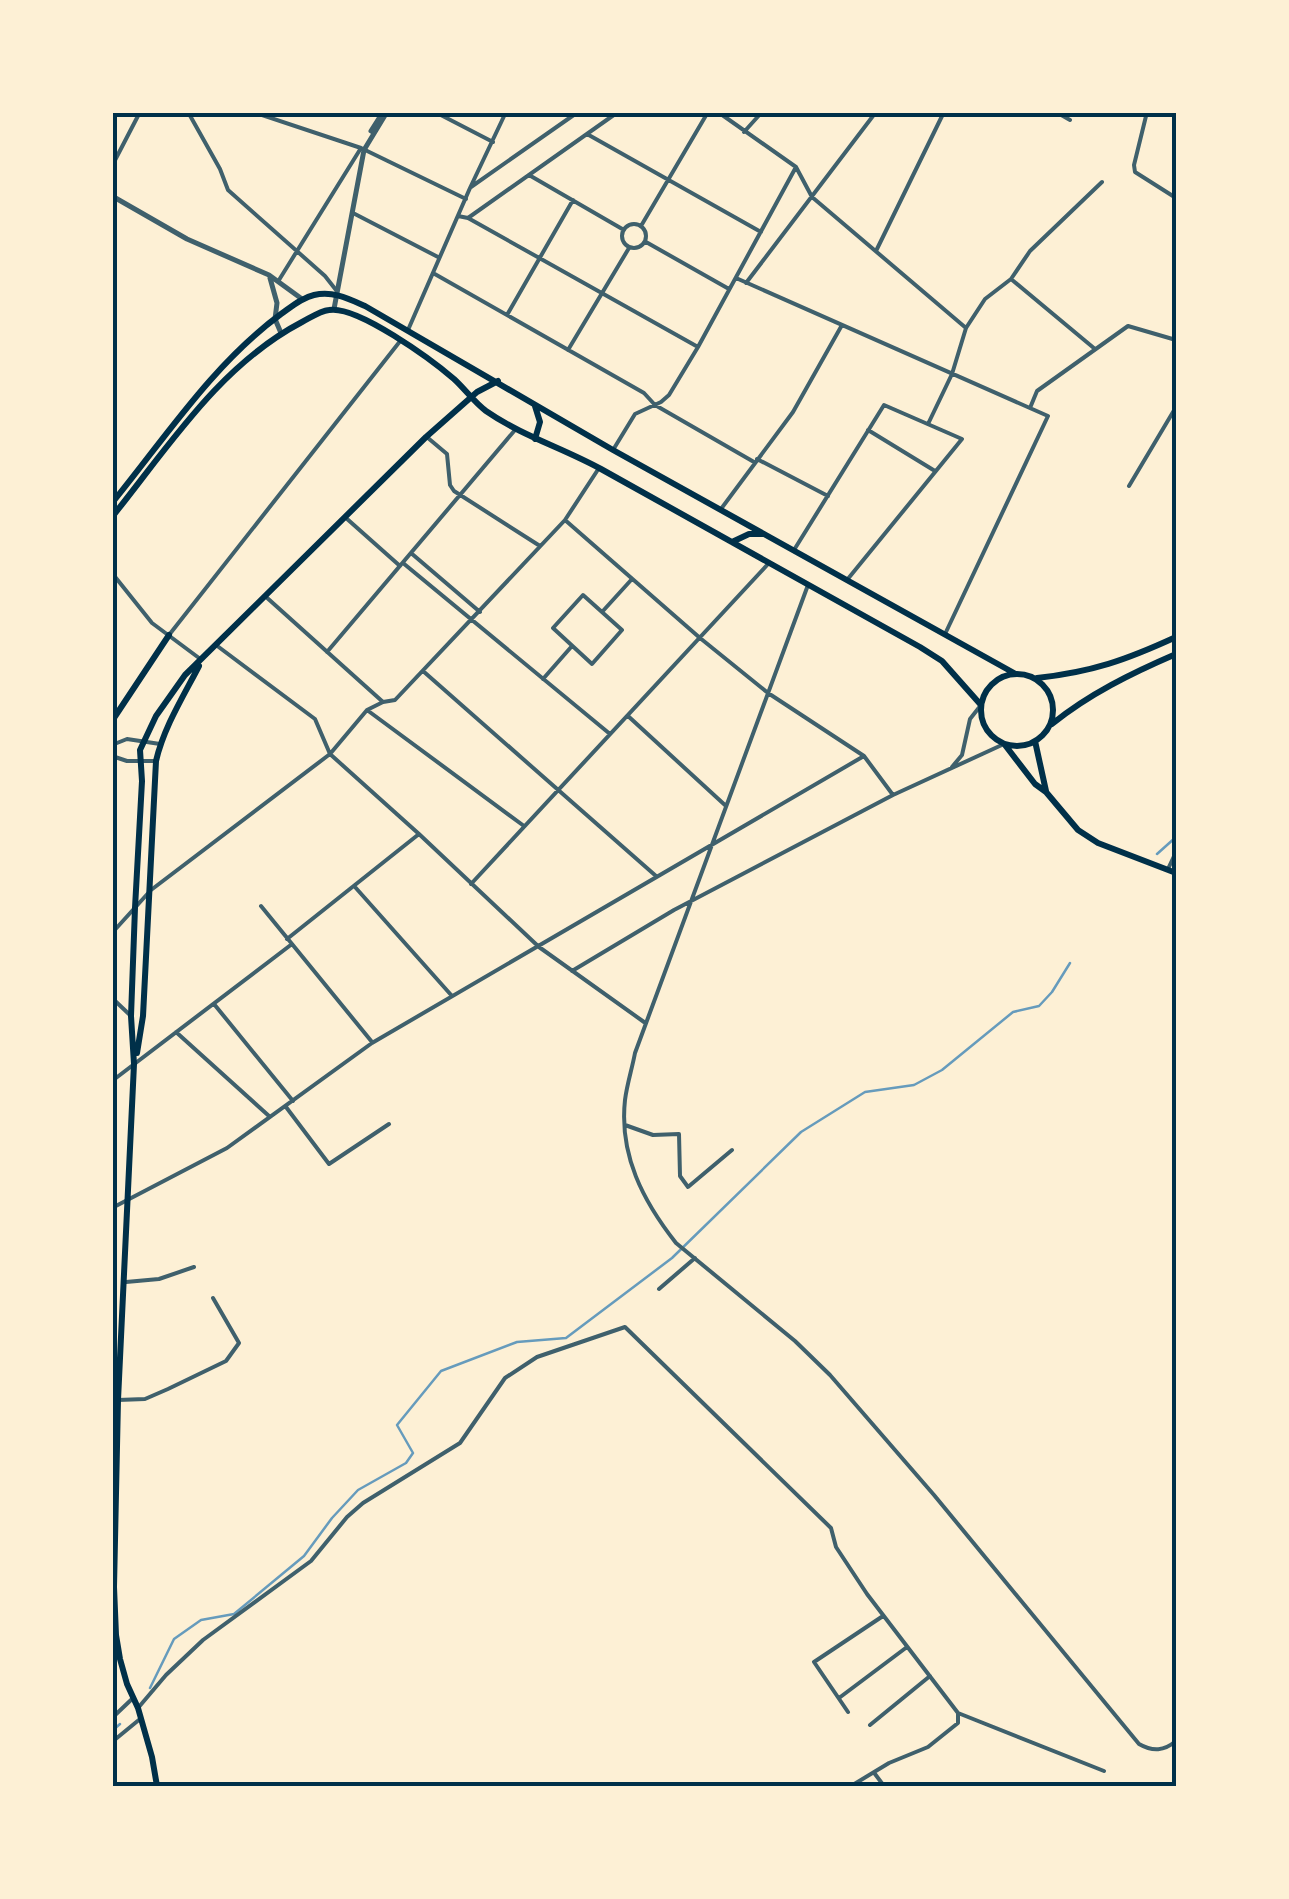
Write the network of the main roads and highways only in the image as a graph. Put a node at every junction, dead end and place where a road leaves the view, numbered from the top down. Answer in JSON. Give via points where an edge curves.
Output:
{"nodes":[{"id":1,"x":498,"y":382,"type":"junction"},
{"id":2,"x":470,"y":397,"type":"junction"},
{"id":3,"x":532,"y":402,"type":"junction"},
{"id":4,"x":535,"y":438,"type":"junction"},
{"id":5,"x":112,"y":503,"type":"edge"},
{"id":6,"x":112,"y":517,"type":"edge"},
{"id":7,"x":768,"y":536,"type":"junction"},
{"id":8,"x":732,"y":542,"type":"junction"},
{"id":9,"x":169,"y":636,"type":"road end"},
{"id":10,"x":1176,"y":637,"type":"edge"},
{"id":11,"x":1176,"y":654,"type":"edge"},
{"id":12,"x":202,"y":660,"type":"junction"},
{"id":13,"x":1014,"y":673,"type":"junction"},
{"id":14,"x":1036,"y":678,"type":"junction"},
{"id":15,"x":981,"y":705,"type":"junction"},
{"id":16,"x":112,"y":721,"type":"edge"},
{"id":17,"x":1050,"y":725,"type":"junction"},
{"id":18,"x":1035,"y":742,"type":"junction"},
{"id":19,"x":1004,"y":744,"type":"junction"},
{"id":20,"x":1046,"y":792,"type":"junction"},
{"id":21,"x":1172,"y":871,"type":"edge"},
{"id":22,"x":134,"y":1064,"type":"junction"},
{"id":23,"x":157,"y":1786,"type":"edge"}],
"edges":[{"from":1,"to":2,"type":"main road"},
{"from":1,"to":3,"type":"main road"},
{"from":1,"to":5,"type":"main road","via":[[338,294],[302,299],[244,343]]},
{"from":2,"to":4,"type":"main road"},
{"from":2,"to":6,"type":"main road","via":[[401,340],[358,316],[334,309],[318,314],[281,333],[217,386]]},
{"from":2,"to":12,"type":"main road"},
{"from":3,"to":4,"type":"main road","via":[[540,422]]},
{"from":3,"to":7,"type":"main road"},
{"from":4,"to":8,"type":"main road"},
{"from":7,"to":8,"type":"main road","via":[[749,534]]},
{"from":7,"to":13,"type":"main road"},
{"from":8,"to":15,"type":"main road","via":[[942,661]]},
{"from":9,"to":16,"type":"main road"},
{"from":10,"to":14,"type":"main road","via":[[1130,658]]},
{"from":11,"to":17,"type":"main road"},
{"from":12,"to":22,"type":"main road","via":[[156,761],[144,1016]]},
{"from":12,"to":22,"type":"main road","via":[[156,716],[140,750]]},
{"from":13,"to":14,"type":"main road"},
{"from":13,"to":15,"type":"main road","via":[[992,684]]},
{"from":14,"to":17,"type":"main road","via":[[1052,698]]},
{"from":15,"to":19,"type":"main road","via":[[986,728]]},
{"from":17,"to":18,"type":"main road"},
{"from":18,"to":19,"type":"main road"},
{"from":18,"to":20,"type":"main road"},
{"from":19,"to":20,"type":"main road"},
{"from":20,"to":21,"type":"main road","via":[[1098,844]]},
{"from":22,"to":23,"type":"main road","via":[[114,1587],[120,1659]]}]}
